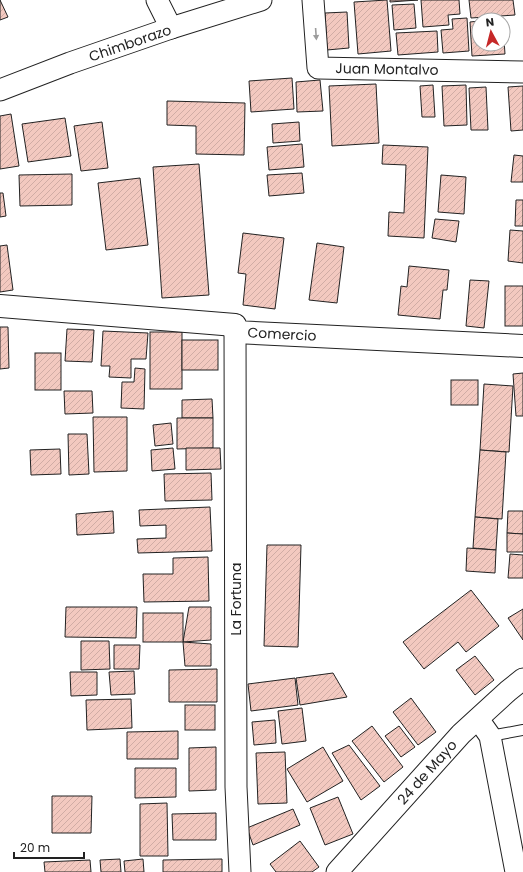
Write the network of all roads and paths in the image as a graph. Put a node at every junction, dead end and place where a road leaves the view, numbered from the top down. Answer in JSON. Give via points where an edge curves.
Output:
{"nodes":[{"id":1,"x":157,"y":0,"type":"edge"},
{"id":2,"x":261,"y":0,"type":"edge"},
{"id":3,"x":313,"y":0,"type":"edge"},
{"id":4,"x":171,"y":28,"type":"junction"},
{"id":5,"x":523,"y":72,"type":"edge"},
{"id":6,"x":0,"y":90,"type":"edge"},
{"id":7,"x":0,"y":306,"type":"edge"},
{"id":8,"x":236,"y":328,"type":"junction"},
{"id":9,"x":523,"y":346,"type":"edge"},
{"id":10,"x":523,"y":679,"type":"edge"},
{"id":11,"x":478,"y":719,"type":"junction"},
{"id":12,"x":523,"y":730,"type":"edge"},
{"id":13,"x":490,"y":736,"type":"junction"},
{"id":14,"x":240,"y":872,"type":"edge"},
{"id":15,"x":337,"y":872,"type":"edge"},
{"id":16,"x":516,"y":872,"type":"edge"}],
"edges":[{"from":1,"to":4,"type":"street"},
{"from":2,"to":4,"type":"street","name":"Chimborazo"},
{"from":3,"to":5,"type":"street","name":"Juan Montalvo","one_way":true,"via":[[318,68]]},
{"from":4,"to":6,"type":"street","name":"Chimborazo"},
{"from":7,"to":8,"type":"street","name":"Comercio"},
{"from":8,"to":9,"type":"street","name":"Comercio"},
{"from":8,"to":14,"type":"street","name":"La Fortuna","via":[[236,787]]},
{"from":10,"to":11,"type":"street","name":"24 de Mayo"},
{"from":11,"to":13,"type":"street"},
{"from":11,"to":15,"type":"street","name":"24 de Mayo","via":[[461,734]]},
{"from":12,"to":13,"type":"lane"},
{"from":13,"to":16,"type":"street"}]}
